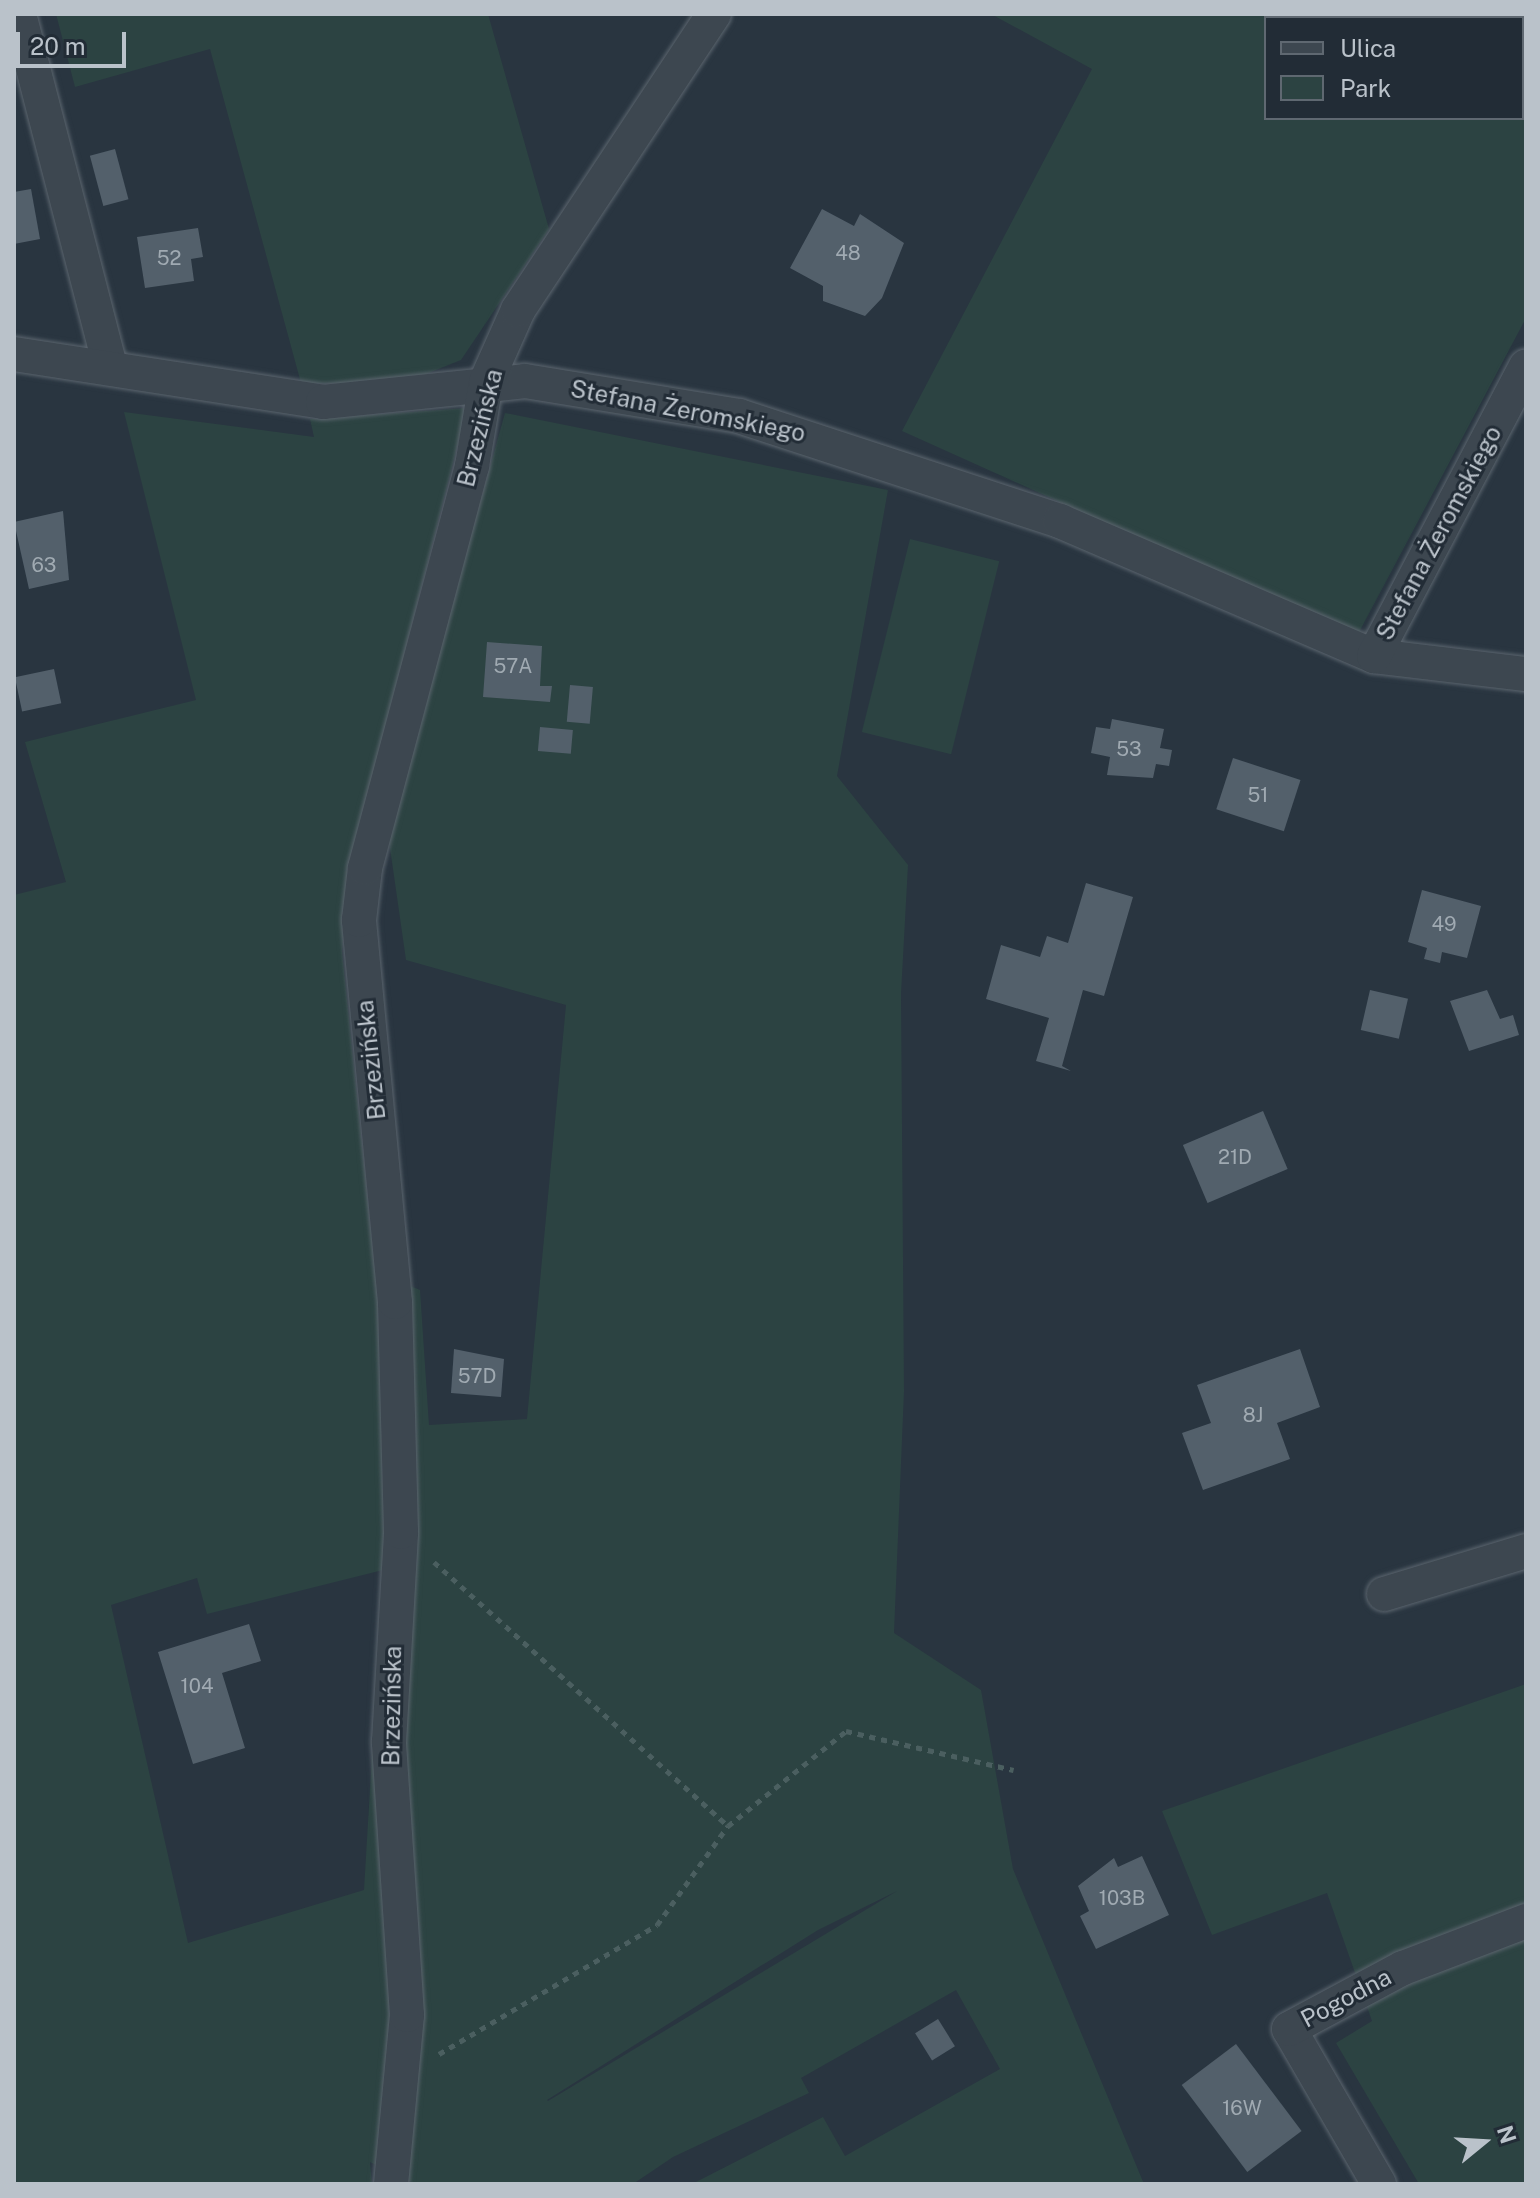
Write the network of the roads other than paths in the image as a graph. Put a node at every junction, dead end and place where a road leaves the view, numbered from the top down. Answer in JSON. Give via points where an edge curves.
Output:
{"nodes":[{"id":1,"x":19,"y":14,"type":"edge"},
{"id":2,"x":714,"y":14,"type":"edge"},
{"id":3,"x":14,"y":354,"type":"edge"},
{"id":4,"x":110,"y":365,"type":"junction"},
{"id":5,"x":1526,"y":367,"type":"edge"},
{"id":6,"x":486,"y":382,"type":"junction"},
{"id":7,"x":1374,"y":656,"type":"junction"},
{"id":8,"x":1526,"y":674,"type":"edge"},
{"id":9,"x":1526,"y":1551,"type":"edge"},
{"id":10,"x":1384,"y":1594,"type":"dead end"},
{"id":11,"x":1526,"y":1921,"type":"edge"},
{"id":12,"x":391,"y":2184,"type":"edge"},
{"id":13,"x":1379,"y":2184,"type":"edge"}],
"edges":[{"from":1,"to":4,"type":"street"},
{"from":2,"to":6,"type":"street","name":"Brzezińska","via":[[518,310]]},
{"from":3,"to":4,"type":"street","name":"Stefana Żeromskiego"},
{"from":4,"to":6,"type":"street","name":"Stefana Żeromskiego","via":[[323,402]]},
{"from":5,"to":7,"type":"street","name":"Stefana Żeromskiego"},
{"from":6,"to":7,"type":"street","name":"Stefana Żeromskiego","via":[[633,396],[797,430],[1060,521]]},
{"from":6,"to":12,"type":"street","name":"Brzezińska","via":[[472,466],[379,797],[359,920],[395,1302],[401,1532],[389,1742],[407,2015]]},
{"from":7,"to":8,"type":"street","name":"Stefana Żeromskiego"},
{"from":9,"to":10,"type":"street"},
{"from":11,"to":13,"type":"street","name":"Pogodna","via":[[1403,1968],[1289,2029]]}]}
